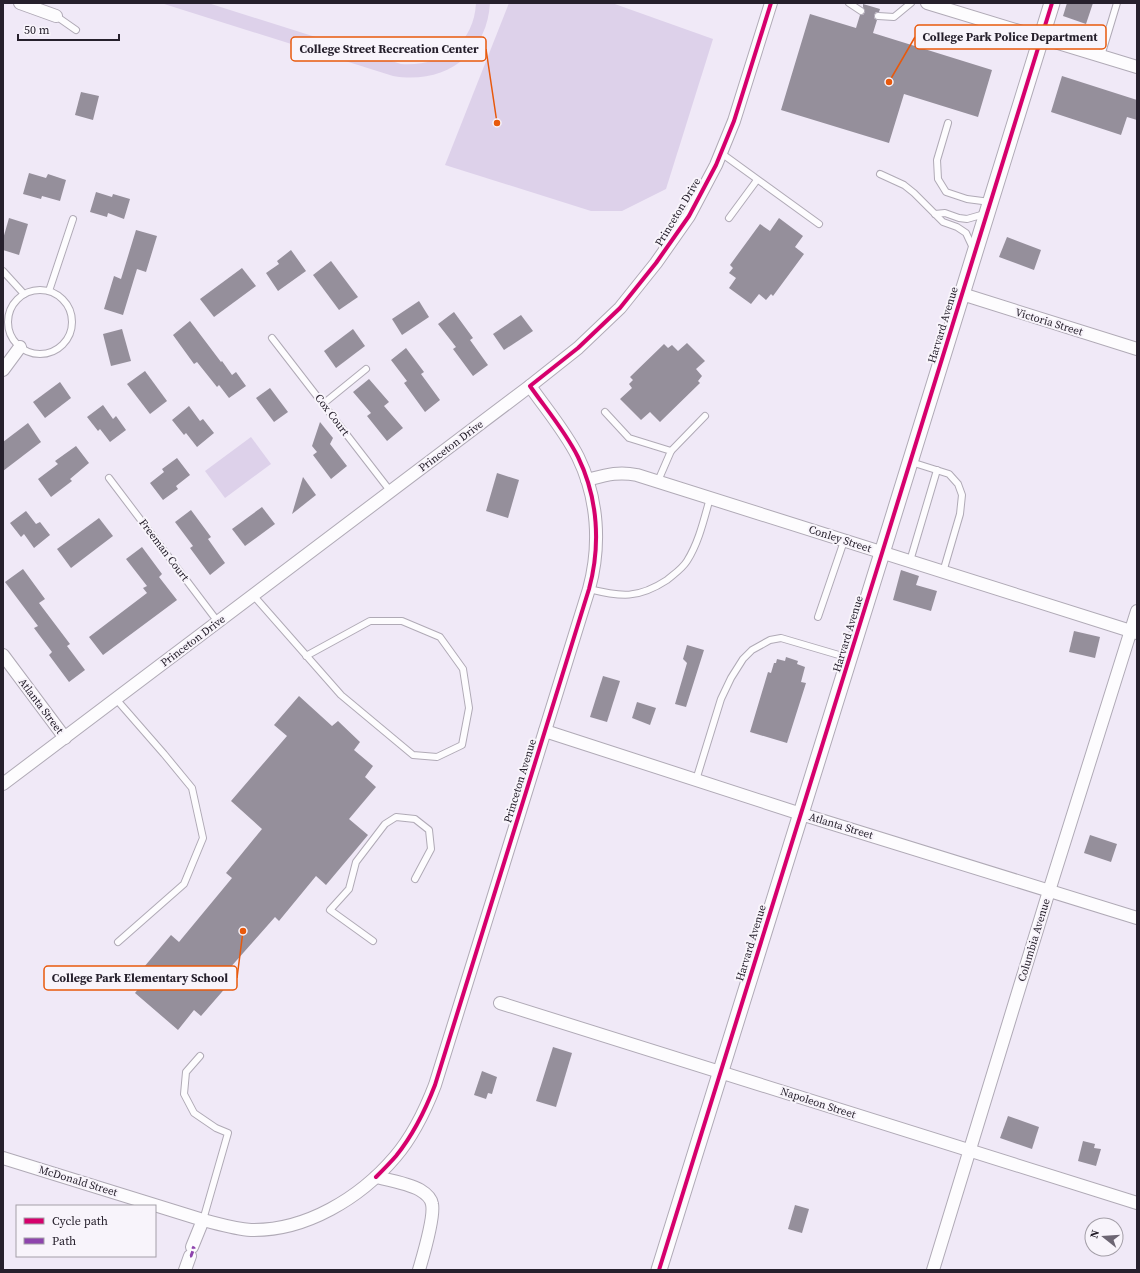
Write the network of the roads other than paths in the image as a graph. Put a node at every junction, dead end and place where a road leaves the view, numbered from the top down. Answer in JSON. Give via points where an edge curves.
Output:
{"nodes":[{"id":1,"x":20,"y":3,"type":"edge"},
{"id":2,"x":771,"y":3,"type":"edge"},
{"id":3,"x":850,"y":3,"type":"edge"},
{"id":4,"x":911,"y":3,"type":"edge"},
{"id":5,"x":927,"y":3,"type":"edge"},
{"id":6,"x":1052,"y":3,"type":"edge"},
{"id":7,"x":1117,"y":3,"type":"edge"},
{"id":8,"x":861,"y":11,"type":"dead end"},
{"id":9,"x":56,"y":16,"type":"joint"},
{"id":10,"x":878,"y":16,"type":"dead end"},
{"id":11,"x":76,"y":30,"type":"dead end"},
{"id":12,"x":1041,"y":37,"type":"junction"},
{"id":13,"x":1101,"y":56,"type":"junction"},
{"id":14,"x":1137,"y":67,"type":"edge"},
{"id":15,"x":948,"y":123,"type":"dead end"},
{"id":16,"x":721,"y":153,"type":"junction"},
{"id":17,"x":880,"y":174,"type":"dead end"},
{"id":18,"x":757,"y":180,"type":"junction"},
{"id":19,"x":989,"y":207,"type":"junction"},
{"id":20,"x":935,"y":214,"type":"junction"},
{"id":21,"x":729,"y":218,"type":"dead end"},
{"id":22,"x":73,"y":219,"type":"dead end"},
{"id":23,"x":819,"y":224,"type":"dead end"},
{"id":24,"x":975,"y":252,"type":"junction"},
{"id":25,"x":3,"y":271,"type":"edge"},
{"id":26,"x":49,"y":291,"type":"junction"},
{"id":27,"x":24,"y":294,"type":"junction"},
{"id":28,"x":962,"y":294,"type":"junction"},
{"id":29,"x":272,"y":338,"type":"dead end"},
{"id":30,"x":20,"y":347,"type":"junction"},
{"id":31,"x":1137,"y":349,"type":"edge"},
{"id":32,"x":366,"y":369,"type":"dead end"},
{"id":33,"x":3,"y":370,"type":"edge"},
{"id":34,"x":530,"y":386,"type":"junction"},
{"id":35,"x":323,"y":404,"type":"junction"},
{"id":36,"x":605,"y":412,"type":"dead end"},
{"id":37,"x":705,"y":416,"type":"dead end"},
{"id":38,"x":671,"y":451,"type":"junction"},
{"id":39,"x":910,"y":462,"type":"junction"},
{"id":40,"x":938,"y":470,"type":"junction"},
{"id":41,"x":109,"y":478,"type":"dead end"},
{"id":42,"x":587,"y":480,"type":"junction"},
{"id":43,"x":658,"y":482,"type":"junction"},
{"id":44,"x":391,"y":492,"type":"junction"},
{"id":45,"x":710,"y":498,"type":"junction"},
{"id":46,"x":844,"y":540,"type":"junction"},
{"id":47,"x":882,"y":553,"type":"junction"},
{"id":48,"x":910,"y":561,"type":"junction"},
{"id":49,"x":944,"y":572,"type":"junction"},
{"id":50,"x":589,"y":588,"type":"junction"},
{"id":51,"x":253,"y":595,"type":"junction"},
{"id":52,"x":1137,"y":611,"type":"edge"},
{"id":53,"x":818,"y":617,"type":"dead end"},
{"id":54,"x":218,"y":622,"type":"junction"},
{"id":55,"x":1134,"y":632,"type":"edge"},
{"id":56,"x":3,"y":655,"type":"edge"},
{"id":57,"x":306,"y":656,"type":"junction"},
{"id":58,"x":850,"y":658,"type":"junction"},
{"id":59,"x":116,"y":699,"type":"junction"},
{"id":60,"x":545,"y":731,"type":"junction"},
{"id":61,"x":64,"y":738,"type":"junction"},
{"id":62,"x":696,"y":780,"type":"junction"},
{"id":63,"x":3,"y":784,"type":"edge"},
{"id":64,"x":801,"y":814,"type":"junction"},
{"id":65,"x":415,"y":880,"type":"dead end"},
{"id":66,"x":1049,"y":891,"type":"junction"},
{"id":67,"x":1137,"y":918,"type":"edge"},
{"id":68,"x":373,"y":941,"type":"dead end"},
{"id":69,"x":118,"y":942,"type":"dead end"},
{"id":70,"x":500,"y":1002,"type":"dead end"},
{"id":71,"x":200,"y":1056,"type":"dead end"},
{"id":72,"x":720,"y":1072,"type":"junction"},
{"id":73,"x":970,"y":1151,"type":"junction"},
{"id":74,"x":3,"y":1158,"type":"edge"},
{"id":75,"x":376,"y":1177,"type":"junction"},
{"id":76,"x":1137,"y":1203,"type":"edge"},
{"id":77,"x":155,"y":1205,"type":"edge"},
{"id":78,"x":156,"y":1205,"type":"edge"},
{"id":79,"x":203,"y":1220,"type":"junction"},
{"id":80,"x":185,"y":1270,"type":"edge"},
{"id":81,"x":419,"y":1270,"type":"edge"},
{"id":82,"x":659,"y":1270,"type":"edge"},
{"id":83,"x":933,"y":1270,"type":"edge"}],
"edges":[{"from":1,"to":9,"type":"street"},
{"from":2,"to":16,"type":"street","name":"Princeton Drive","via":[[734,121]]},
{"from":3,"to":8,"type":"lane"},
{"from":4,"to":10,"type":"lane","via":[[894,17]]},
{"from":5,"to":12,"type":"street"},
{"from":6,"to":12,"type":"street","name":"Harvard Avenue"},
{"from":7,"to":13,"type":"lane"},
{"from":9,"to":11,"type":"lane"},
{"from":12,"to":13,"type":"street"},
{"from":12,"to":19,"type":"street","name":"Harvard Avenue"},
{"from":13,"to":14,"type":"street"},
{"from":15,"to":19,"type":"lane","via":[[937,160],[938,179],[946,192]]},
{"from":16,"to":18,"type":"lane"},
{"from":16,"to":34,"type":"street","name":"Princeton Drive","via":[[689,216],[656,264],[620,308],[578,348]]},
{"from":17,"to":20,"type":"lane","via":[[904,185]]},
{"from":18,"to":21,"type":"lane"},
{"from":18,"to":23,"type":"lane"},
{"from":19,"to":20,"type":"lane","via":[[980,215],[967,218],[945,213]]},
{"from":19,"to":24,"type":"street","name":"Harvard Avenue"},
{"from":20,"to":24,"type":"lane","via":[[943,222],[966,233]]},
{"from":22,"to":26,"type":"lane"},
{"from":24,"to":28,"type":"street","name":"Harvard Avenue"},
{"from":25,"to":27,"type":"lane"},
{"from":26,"to":27,"type":"lane","via":[[40,290]]},
{"from":26,"to":30,"type":"lane","via":[[66,302],[72,322],[71,332],[59,348],[50,353],[29,352]]},
{"from":27,"to":30,"type":"lane","via":[[16,301],[8,320],[13,340]]},
{"from":28,"to":31,"type":"street","name":"Victoria Street"},
{"from":28,"to":39,"type":"street","name":"Harvard Avenue"},
{"from":29,"to":35,"type":"lane","name":"Cox Court"},
{"from":30,"to":33,"type":"street"},
{"from":32,"to":35,"type":"lane"},
{"from":34,"to":42,"type":"street","name":"Princeton Avenue","via":[[566,435]]},
{"from":34,"to":44,"type":"street","name":"Princeton Drive"},
{"from":35,"to":44,"type":"lane","name":"Cox Court"},
{"from":36,"to":38,"type":"lane","via":[[629,438]]},
{"from":37,"to":38,"type":"lane"},
{"from":38,"to":43,"type":"lane"},
{"from":39,"to":40,"type":"lane"},
{"from":39,"to":47,"type":"street","name":"Harvard Avenue"},
{"from":40,"to":48,"type":"lane"},
{"from":40,"to":49,"type":"lane","via":[[949,474],[958,484],[962,495],[960,514]]},
{"from":41,"to":54,"type":"lane","name":"Freeman Court"},
{"from":42,"to":43,"type":"street","name":"Conley Street","via":[[624,472]]},
{"from":42,"to":50,"type":"street","name":"Princeton Avenue","via":[[597,535]]},
{"from":43,"to":45,"type":"street","name":"Conley Street"},
{"from":44,"to":51,"type":"street","name":"Princeton Drive"},
{"from":45,"to":46,"type":"street","name":"Conley Street"},
{"from":45,"to":50,"type":"lane","via":[[698,539],[677,573],[641,594],[610,594]]},
{"from":46,"to":47,"type":"street","name":"Conley Street"},
{"from":46,"to":53,"type":"lane"},
{"from":47,"to":48,"type":"street","name":"Conley Street"},
{"from":47,"to":58,"type":"street","name":"Harvard Avenue"},
{"from":48,"to":49,"type":"street","name":"Conley Street"},
{"from":49,"to":55,"type":"street","name":"Conley Street"},
{"from":50,"to":60,"type":"street","name":"Princeton Avenue"},
{"from":51,"to":54,"type":"street","name":"Princeton Drive"},
{"from":51,"to":57,"type":"lane"},
{"from":52,"to":55,"type":"street","name":"Columbia Avenue"},
{"from":54,"to":59,"type":"street","name":"Princeton Drive"},
{"from":55,"to":66,"type":"street","name":"Columbia Avenue"},
{"from":56,"to":61,"type":"street","name":"Atlanta Street"},
{"from":57,"to":57,"type":"lane","via":[[341,695],[413,755],[437,757],[462,745],[469,708],[463,669],[440,637],[402,621],[370,621]]},
{"from":58,"to":62,"type":"lane","via":[[781,638],[770,640],[752,650],[743,659],[720,699]]},
{"from":58,"to":64,"type":"street","name":"Harvard Avenue"},
{"from":59,"to":61,"type":"street","name":"Princeton Drive"},
{"from":59,"to":69,"type":"lane","via":[[192,788],[203,838],[184,884]]},
{"from":60,"to":62,"type":"street","name":"Atlanta Street"},
{"from":60,"to":75,"type":"street","name":"Princeton Avenue","via":[[435,1085],[410,1136]]},
{"from":61,"to":63,"type":"street","name":"Princeton Drive"},
{"from":62,"to":64,"type":"street","name":"Atlanta Street"},
{"from":64,"to":66,"type":"street","name":"Atlanta Street"},
{"from":64,"to":72,"type":"street","name":"Harvard Avenue"},
{"from":65,"to":68,"type":"lane","via":[[431,849],[429,830],[416,819],[396,817],[385,824],[356,862],[349,889],[330,910]]},
{"from":66,"to":67,"type":"street","name":"Atlanta Street"},
{"from":66,"to":73,"type":"street","name":"Columbia Avenue"},
{"from":70,"to":72,"type":"street","name":"Napoleon Street"},
{"from":71,"to":79,"type":"lane","via":[[186,1072],[184,1094],[194,1113],[228,1133]]},
{"from":72,"to":73,"type":"street","name":"Napoleon Street"},
{"from":72,"to":82,"type":"street","name":"Harvard Avenue"},
{"from":73,"to":76,"type":"street","name":"Napoleon Street"},
{"from":73,"to":83,"type":"street","name":"Columbia Avenue"},
{"from":74,"to":77,"type":"street","name":"McDonald Street"},
{"from":75,"to":79,"type":"street","name":"McDonald Street","via":[[337,1206],[295,1224],[251,1230]]},
{"from":75,"to":81,"type":"street","via":[[420,1190],[432,1203]]},
{"from":78,"to":79,"type":"street","name":"McDonald Street"},
{"from":79,"to":80,"type":"street"}]}
